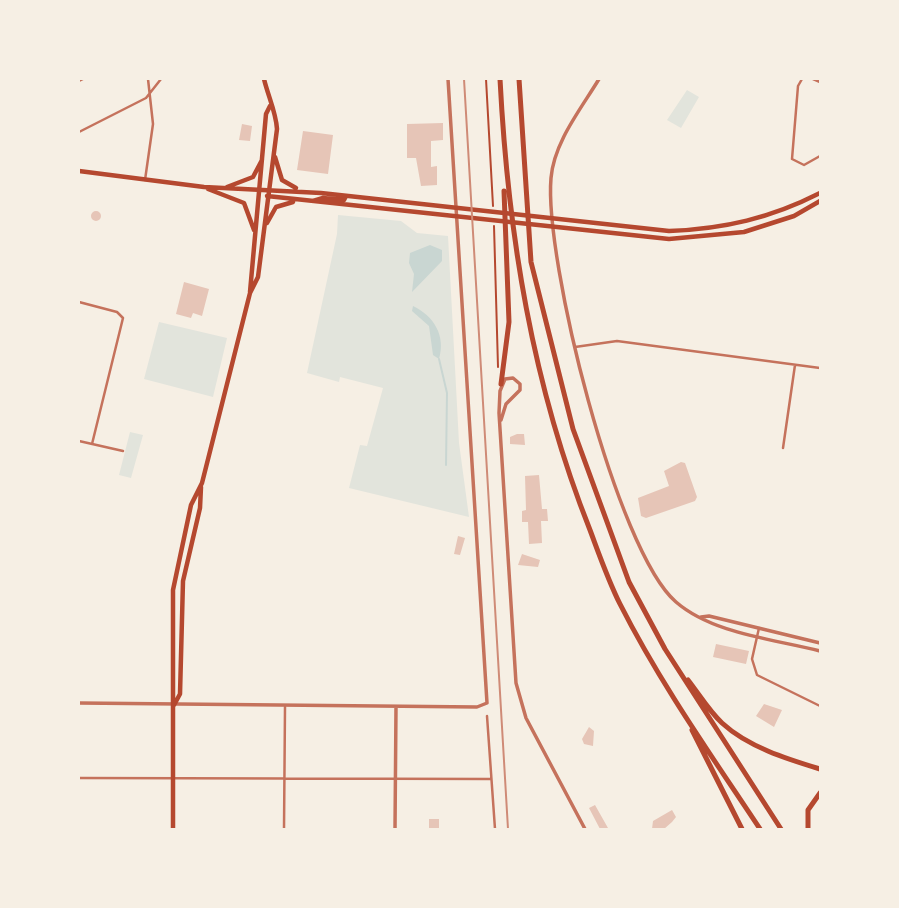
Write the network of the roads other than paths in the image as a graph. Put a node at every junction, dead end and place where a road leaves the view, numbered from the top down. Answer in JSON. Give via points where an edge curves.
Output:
{"nodes":[{"id":1,"x":148,"y":79,"type":"edge"},
{"id":2,"x":162,"y":79,"type":"edge"},
{"id":3,"x":264,"y":79,"type":"edge"},
{"id":4,"x":448,"y":79,"type":"edge"},
{"id":5,"x":500,"y":79,"type":"edge"},
{"id":6,"x":519,"y":79,"type":"edge"},
{"id":7,"x":600,"y":79,"type":"edge"},
{"id":8,"x":802,"y":79,"type":"edge"},
{"id":9,"x":814,"y":79,"type":"edge"},
{"id":10,"x":820,"y":82,"type":"edge"},
{"id":11,"x":151,"y":90,"type":"junction"},
{"id":12,"x":270,"y":106,"type":"junction"},
{"id":13,"x":79,"y":132,"type":"edge"},
{"id":14,"x":266,"y":149,"type":"junction"},
{"id":15,"x":274,"y":152,"type":"junction"},
{"id":16,"x":820,"y":156,"type":"edge"},
{"id":17,"x":505,"y":170,"type":"junction"},
{"id":18,"x":79,"y":171,"type":"edge"},
{"id":19,"x":145,"y":180,"type":"junction"},
{"id":20,"x":204,"y":187,"type":"junction"},
{"id":21,"x":224,"y":188,"type":"junction"},
{"id":22,"x":269,"y":189,"type":"junction"},
{"id":23,"x":303,"y":191,"type":"junction"},
{"id":24,"x":260,"y":192,"type":"junction"},
{"id":25,"x":820,"y":193,"type":"edge"},
{"id":26,"x":346,"y":196,"type":"junction"},
{"id":27,"x":268,"y":197,"type":"junction"},
{"id":28,"x":303,"y":201,"type":"junction"},
{"id":29,"x":820,"y":201,"type":"edge"},
{"id":30,"x":313,"y":202,"type":"junction"},
{"id":31,"x":264,"y":230,"type":"junction"},
{"id":32,"x":255,"y":234,"type":"junction"},
{"id":33,"x":250,"y":293,"type":"junction"},
{"id":34,"x":79,"y":302,"type":"edge"},
{"id":35,"x":575,"y":347,"type":"junction"},
{"id":36,"x":794,"y":365,"type":"junction"},
{"id":37,"x":820,"y":369,"type":"edge"},
{"id":38,"x":501,"y":384,"type":"junction"},
{"id":39,"x":501,"y":421,"type":"junction"},
{"id":40,"x":79,"y":441,"type":"edge"},
{"id":41,"x":92,"y":444,"type":"junction"},
{"id":42,"x":783,"y":448,"type":"dead end"},
{"id":43,"x":123,"y":452,"type":"dead end"},
{"id":44,"x":202,"y":483,"type":"junction"},
{"id":45,"x":701,"y":617,"type":"junction"},
{"id":46,"x":760,"y":628,"type":"junction"},
{"id":47,"x":758,"y":635,"type":"junction"},
{"id":48,"x":820,"y":643,"type":"edge"},
{"id":49,"x":665,"y":649,"type":"junction"},
{"id":50,"x":820,"y":651,"type":"edge"},
{"id":51,"x":79,"y":703,"type":"edge"},
{"id":52,"x":174,"y":705,"type":"junction"},
{"id":53,"x":285,"y":706,"type":"junction"},
{"id":54,"x":820,"y":706,"type":"edge"},
{"id":55,"x":396,"y":707,"type":"junction"},
{"id":56,"x":487,"y":716,"type":"dead end"},
{"id":57,"x":688,"y":720,"type":"junction"},
{"id":58,"x":820,"y":769,"type":"edge"},
{"id":59,"x":79,"y":778,"type":"edge"},
{"id":60,"x":174,"y":778,"type":"junction"},
{"id":61,"x":490,"y":779,"type":"junction"},
{"id":62,"x":284,"y":780,"type":"junction"},
{"id":63,"x":396,"y":780,"type":"junction"},
{"id":64,"x":820,"y":793,"type":"edge"},
{"id":65,"x":173,"y":829,"type":"edge"},
{"id":66,"x":284,"y":829,"type":"edge"},
{"id":67,"x":395,"y":829,"type":"edge"},
{"id":68,"x":495,"y":829,"type":"edge"},
{"id":69,"x":585,"y":829,"type":"edge"},
{"id":70,"x":742,"y":829,"type":"edge"},
{"id":71,"x":760,"y":829,"type":"edge"},
{"id":72,"x":781,"y":829,"type":"edge"},
{"id":73,"x":808,"y":829,"type":"edge"}],
"edges":[{"from":1,"to":11,"type":"street"},
{"from":2,"to":11,"type":"street"},
{"from":3,"to":12,"type":"main road"},
{"from":4,"to":55,"type":"street","via":[[486,703],[477,707]]},
{"from":5,"to":17,"type":"highway"},
{"from":6,"to":49,"type":"highway","via":[[531,262],[549,342],[573,429],[629,582]]},
{"from":7,"to":35,"type":"street","via":[[562,140],[551,177],[558,259]]},
{"from":8,"to":16,"type":"street","via":[[792,159],[804,165]]},
{"from":9,"to":10,"type":"street"},
{"from":11,"to":13,"type":"street","via":[[146,98]]},
{"from":11,"to":19,"type":"street","via":[[153,124]]},
{"from":12,"to":14,"type":"main road"},
{"from":12,"to":15,"type":"main road","via":[[276,114]]},
{"from":14,"to":21,"type":"main road","via":[[254,176]]},
{"from":14,"to":24,"type":"main road"},
{"from":15,"to":22,"type":"main road"},
{"from":15,"to":23,"type":"main road","via":[[282,180]]},
{"from":17,"to":38,"type":"highway","via":[[509,322]]},
{"from":17,"to":57,"type":"highway","via":[[535,360],[572,484],[618,601]]},
{"from":18,"to":19,"type":"main road"},
{"from":19,"to":20,"type":"main road"},
{"from":20,"to":21,"type":"main road"},
{"from":20,"to":32,"type":"main road","via":[[244,203]]},
{"from":21,"to":24,"type":"main road"},
{"from":22,"to":23,"type":"main road"},
{"from":22,"to":24,"type":"main road"},
{"from":22,"to":27,"type":"main road"},
{"from":23,"to":26,"type":"main road"},
{"from":24,"to":27,"type":"main road"},
{"from":24,"to":32,"type":"main road"},
{"from":25,"to":26,"type":"main road","via":[[752,221],[669,231]]},
{"from":26,"to":30,"type":"main road","via":[[344,200]]},
{"from":27,"to":28,"type":"main road"},
{"from":27,"to":31,"type":"main road"},
{"from":28,"to":30,"type":"main road"},
{"from":28,"to":31,"type":"main road","via":[[276,207]]},
{"from":29,"to":30,"type":"main road","via":[[775,223],[739,233],[669,239]]},
{"from":31,"to":33,"type":"main road","via":[[258,277]]},
{"from":32,"to":33,"type":"main road"},
{"from":33,"to":44,"type":"main road"},
{"from":34,"to":41,"type":"street","via":[[117,312],[123,318]]},
{"from":35,"to":36,"type":"street","via":[[617,341]]},
{"from":35,"to":45,"type":"street","via":[[603,449],[642,549],[670,596]]},
{"from":36,"to":37,"type":"street"},
{"from":36,"to":42,"type":"street"},
{"from":38,"to":39,"type":"street"},
{"from":38,"to":39,"type":"street","via":[[512,378],[520,387],[506,404]]},
{"from":39,"to":69,"type":"street","via":[[516,683],[526,718]]},
{"from":40,"to":41,"type":"street"},
{"from":41,"to":43,"type":"street"},
{"from":44,"to":52,"type":"main road","via":[[201,508],[183,581],[180,694]]},
{"from":44,"to":52,"type":"main road","via":[[191,505],[173,590]]},
{"from":45,"to":46,"type":"street"},
{"from":45,"to":47,"type":"street"},
{"from":46,"to":47,"type":"street"},
{"from":46,"to":48,"type":"street"},
{"from":47,"to":50,"type":"street"},
{"from":47,"to":54,"type":"street","via":[[752,659],[757,675]]},
{"from":49,"to":58,"type":"highway","via":[[728,728],[768,751]]},
{"from":49,"to":72,"type":"highway"},
{"from":51,"to":52,"type":"street"},
{"from":52,"to":53,"type":"street"},
{"from":52,"to":60,"type":"main road"},
{"from":53,"to":55,"type":"street"},
{"from":53,"to":62,"type":"street"},
{"from":55,"to":63,"type":"street"},
{"from":56,"to":61,"type":"street"},
{"from":57,"to":70,"type":"highway"},
{"from":57,"to":71,"type":"highway"},
{"from":59,"to":60,"type":"street"},
{"from":60,"to":62,"type":"street"},
{"from":60,"to":65,"type":"main road"},
{"from":61,"to":63,"type":"street"},
{"from":61,"to":68,"type":"street"},
{"from":62,"to":63,"type":"street"},
{"from":62,"to":66,"type":"street"},
{"from":63,"to":67,"type":"street"},
{"from":64,"to":73,"type":"highway","via":[[808,810]]}]}
